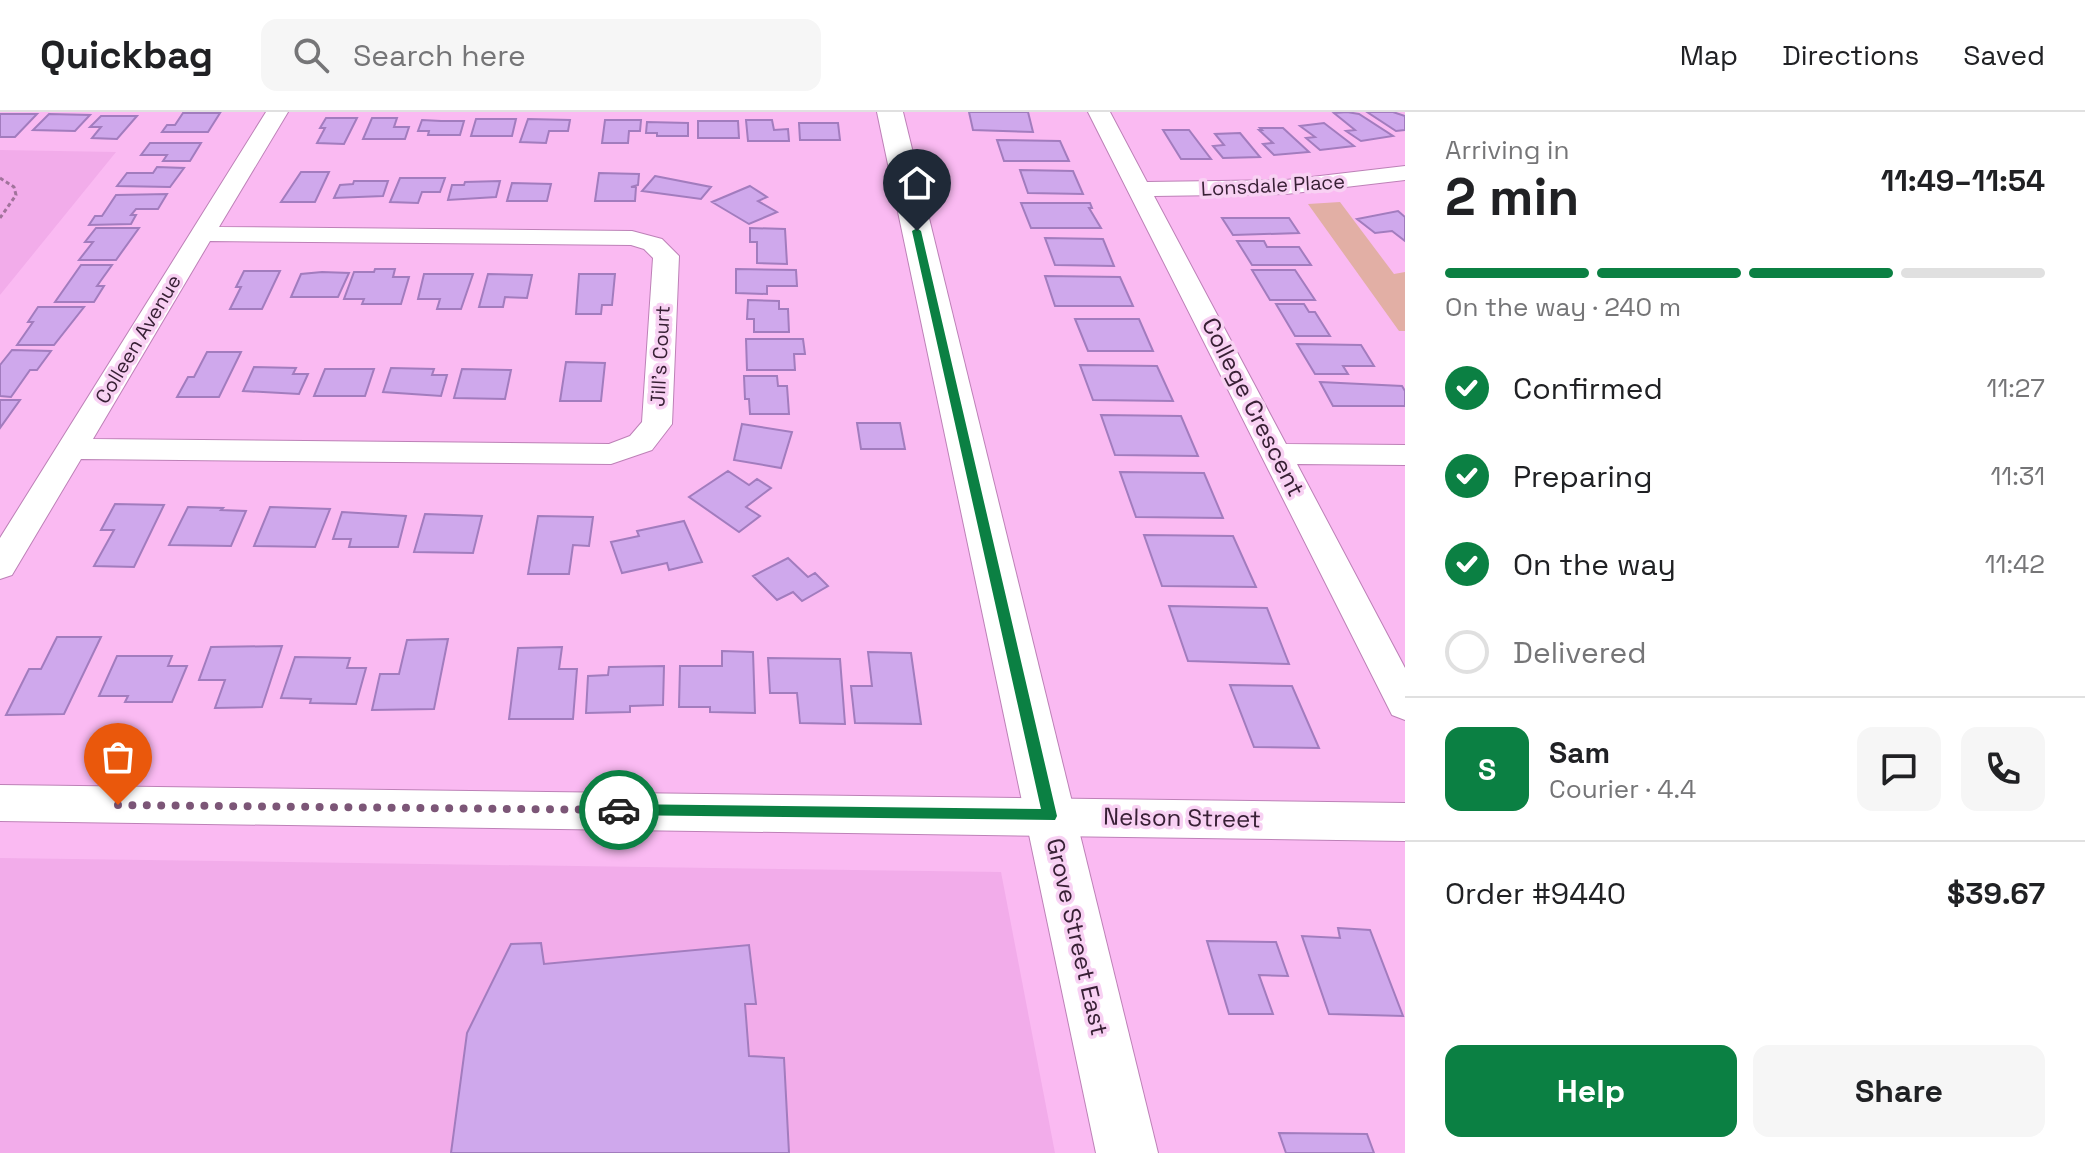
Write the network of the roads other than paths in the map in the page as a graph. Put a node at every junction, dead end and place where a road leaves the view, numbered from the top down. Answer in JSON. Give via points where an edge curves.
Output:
{"nodes":[{"id":1,"x":277,"y":112,"type":"edge"},
{"id":2,"x":890,"y":112,"type":"edge"},
{"id":3,"x":1099,"y":112,"type":"edge"},
{"id":4,"x":1405,"y":173,"type":"edge"},
{"id":5,"x":1141,"y":189,"type":"junction"},
{"id":6,"x":202,"y":234,"type":"junction"},
{"id":7,"x":71,"y":449,"type":"junction"},
{"id":8,"x":1278,"y":454,"type":"junction"},
{"id":9,"x":1405,"y":455,"type":"edge"},
{"id":10,"x":0,"y":566,"type":"edge"},
{"id":11,"x":1405,"y":704,"type":"edge"},
{"id":12,"x":0,"y":803,"type":"edge"},
{"id":13,"x":1050,"y":816,"type":"junction"},
{"id":14,"x":1405,"y":822,"type":"edge"},
{"id":15,"x":1127,"y":1153,"type":"edge"}],
"edges":[{"from":1,"to":6,"type":"street","name":"Colleen Avenue"},
{"from":2,"to":13,"type":"street","name":"Grove Street East"},
{"from":3,"to":5,"type":"street","name":"College Crescent"},
{"from":4,"to":5,"type":"street","name":"Lonsdale Place","via":[[1286,187]]},
{"from":5,"to":8,"type":"street","name":"College Crescent"},
{"from":6,"to":7,"type":"street","name":"Colleen Avenue"},
{"from":6,"to":7,"type":"street","name":"Jill's Court","via":[[632,238],[653,244],[666,256],[657,424],[641,443],[611,454]]},
{"from":7,"to":10,"type":"street","name":"Colleen Avenue"},
{"from":8,"to":9,"type":"street"},
{"from":8,"to":11,"type":"street","name":"College Crescent"},
{"from":12,"to":13,"type":"street","name":"Nelson Street"},
{"from":13,"to":14,"type":"street","name":"Nelson Street"},
{"from":13,"to":15,"type":"street","name":"Grove Street East"}]}
